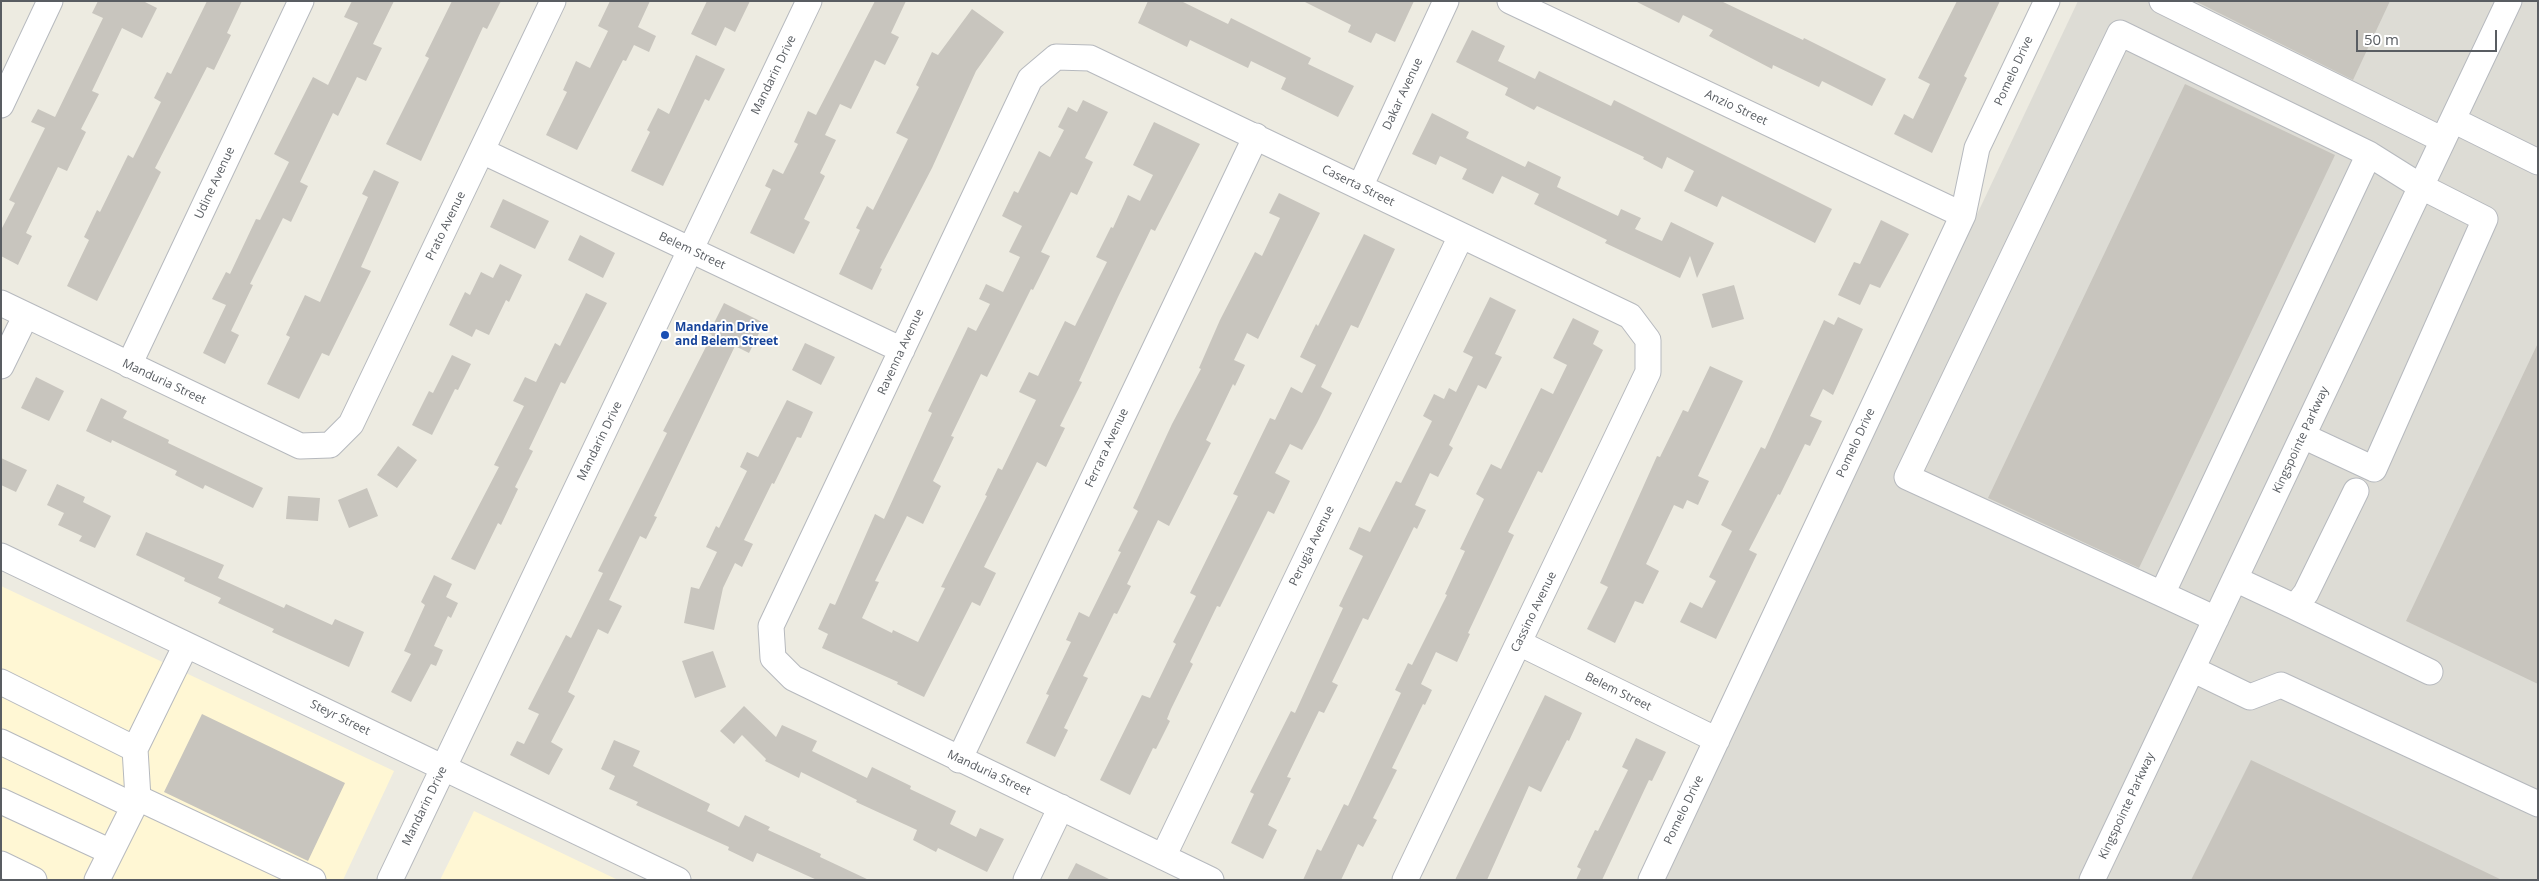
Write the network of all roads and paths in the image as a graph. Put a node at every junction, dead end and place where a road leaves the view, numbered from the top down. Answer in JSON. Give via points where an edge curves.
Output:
{"nodes":[{"id":1,"x":50,"y":1,"type":"edge"},
{"id":2,"x":301,"y":1,"type":"edge"},
{"id":3,"x":553,"y":1,"type":"edge"},
{"id":4,"x":809,"y":1,"type":"edge"},
{"id":5,"x":1446,"y":1,"type":"edge"},
{"id":6,"x":1510,"y":1,"type":"edge"},
{"id":7,"x":2047,"y":1,"type":"edge"},
{"id":8,"x":2162,"y":1,"type":"edge"},
{"id":9,"x":2509,"y":1,"type":"edge"},
{"id":10,"x":1056,"y":57,"type":"joint"},
{"id":11,"x":1,"y":105,"type":"edge"},
{"id":12,"x":2448,"y":130,"type":"junction"},
{"id":13,"x":1256,"y":136,"type":"junction"},
{"id":14,"x":482,"y":150,"type":"junction"},
{"id":15,"x":2369,"y":154,"type":"junction"},
{"id":16,"x":2538,"y":162,"type":"edge"},
{"id":17,"x":2420,"y":186,"type":"junction"},
{"id":18,"x":1360,"y":187,"type":"junction"},
{"id":19,"x":1963,"y":215,"type":"junction"},
{"id":20,"x":1461,"y":236,"type":"junction"},
{"id":21,"x":690,"y":250,"type":"junction"},
{"id":22,"x":1,"y":304,"type":"edge"},
{"id":23,"x":26,"y":315,"type":"junction"},
{"id":24,"x":1648,"y":340,"type":"joint"},
{"id":25,"x":902,"y":350,"type":"junction"},
{"id":26,"x":128,"y":365,"type":"junction"},
{"id":27,"x":1,"y":366,"type":"edge"},
{"id":28,"x":2303,"y":436,"type":"junction"},
{"id":29,"x":330,"y":445,"type":"joint"},
{"id":30,"x":2356,"y":491,"type":"dead end"},
{"id":31,"x":1,"y":556,"type":"edge"},
{"id":32,"x":2235,"y":579,"type":"junction"},
{"id":33,"x":2162,"y":594,"type":"junction"},
{"id":34,"x":2295,"y":606,"type":"junction"},
{"id":35,"x":2216,"y":619,"type":"junction"},
{"id":36,"x":1519,"y":643,"type":"junction"},
{"id":37,"x":186,"y":644,"type":"junction"},
{"id":38,"x":773,"y":658,"type":"joint"},
{"id":39,"x":2192,"y":669,"type":"junction"},
{"id":40,"x":2430,"y":672,"type":"dead end"},
{"id":41,"x":1,"y":682,"type":"edge"},
{"id":42,"x":1717,"y":740,"type":"junction"},
{"id":43,"x":1,"y":742,"type":"edge"},
{"id":44,"x":135,"y":749,"type":"junction"},
{"id":45,"x":959,"y":760,"type":"junction"},
{"id":46,"x":444,"y":768,"type":"junction"},
{"id":47,"x":1,"y":801,"type":"edge"},
{"id":48,"x":136,"y":802,"type":"junction"},
{"id":49,"x":2538,"y":804,"type":"edge"},
{"id":50,"x":1061,"y":807,"type":"junction"},
{"id":51,"x":110,"y":852,"type":"junction"},
{"id":52,"x":1163,"y":857,"type":"junction"},
{"id":53,"x":1,"y":864,"type":"edge"},
{"id":54,"x":2093,"y":879,"type":"edge"},
{"id":55,"x":34,"y":880,"type":"edge"},
{"id":56,"x":96,"y":880,"type":"edge"},
{"id":57,"x":313,"y":880,"type":"edge"},
{"id":58,"x":390,"y":880,"type":"edge"},
{"id":59,"x":678,"y":880,"type":"edge"},
{"id":60,"x":1026,"y":880,"type":"edge"},
{"id":61,"x":1211,"y":880,"type":"edge"},
{"id":62,"x":1405,"y":880,"type":"edge"},
{"id":63,"x":1651,"y":880,"type":"edge"}],
"edges":[{"from":1,"to":11,"type":"street"},
{"from":2,"to":26,"type":"street","name":"Udine Avenue"},
{"from":3,"to":14,"type":"street","name":"Prato Avenue"},
{"from":4,"to":21,"type":"street","name":"Mandarin Drive"},
{"from":5,"to":18,"type":"street","name":"Dakar Avenue"},
{"from":6,"to":19,"type":"street","name":"Anzio Street"},
{"from":7,"to":19,"type":"street","name":"Pomelo Drive","via":[[1977,148]]},
{"from":8,"to":12,"type":"street"},
{"from":9,"to":12,"type":"street","name":"Kingspointe Parkway"},
{"from":10,"to":13,"type":"street","name":"Caserta Street","via":[[1090,58]]},
{"from":10,"to":25,"type":"street","name":"Ravenna Avenue","via":[[1030,79]]},
{"from":12,"to":16,"type":"street"},
{"from":12,"to":17,"type":"street","name":"Kingspointe Parkway"},
{"from":13,"to":18,"type":"street","name":"Caserta Street"},
{"from":13,"to":45,"type":"street","name":"Ferrara Avenue"},
{"from":14,"to":21,"type":"street","name":"Belem Street"},
{"from":14,"to":29,"type":"street","name":"Prato Avenue","via":[[351,424]]},
{"from":15,"to":17,"type":"street"},
{"from":15,"to":33,"type":"street"},
{"from":15,"to":33,"type":"street","via":[[2120,33],[1907,477]]},
{"from":17,"to":28,"type":"street","name":"Kingspointe Parkway"},
{"from":17,"to":28,"type":"street","via":[[2486,219],[2374,468]]},
{"from":18,"to":20,"type":"street","name":"Caserta Street"},
{"from":19,"to":42,"type":"street","name":"Pomelo Drive"},
{"from":20,"to":24,"type":"street","name":"Caserta Street","via":[[1630,316]]},
{"from":20,"to":52,"type":"street","name":"Perugia Avenue"},
{"from":21,"to":25,"type":"street","name":"Belem Street"},
{"from":21,"to":46,"type":"street","name":"Mandarin Drive"},
{"from":22,"to":23,"type":"street","name":"Manduria Street"},
{"from":23,"to":26,"type":"street","name":"Manduria Street"},
{"from":23,"to":27,"type":"street"},
{"from":24,"to":36,"type":"street","name":"Cassino Avenue","via":[[1648,372]]},
{"from":25,"to":38,"type":"street","name":"Ravenna Avenue","via":[[771,626]]},
{"from":26,"to":29,"type":"street","name":"Manduria Street","via":[[300,446]]},
{"from":28,"to":32,"type":"street","name":"Kingspointe Parkway"},
{"from":30,"to":34,"type":"street","via":[[2306,593]]},
{"from":31,"to":37,"type":"street","name":"Steyr Street"},
{"from":32,"to":34,"type":"street"},
{"from":32,"to":35,"type":"street","name":"Kingspointe Parkway"},
{"from":33,"to":35,"type":"street"},
{"from":34,"to":40,"type":"street"},
{"from":35,"to":39,"type":"street","name":"Kingspointe Parkway"},
{"from":36,"to":42,"type":"street","name":"Belem Street"},
{"from":36,"to":62,"type":"street","name":"Cassino Avenue"},
{"from":37,"to":44,"type":"street"},
{"from":37,"to":46,"type":"street","name":"Steyr Street"},
{"from":38,"to":45,"type":"street","name":"Manduria Street","via":[[793,678]]},
{"from":39,"to":49,"type":"street","via":[[2250,697],[2281,685]]},
{"from":39,"to":54,"type":"street","name":"Kingspointe Parkway"},
{"from":41,"to":44,"type":"street"},
{"from":42,"to":63,"type":"street","name":"Pomelo Drive"},
{"from":43,"to":48,"type":"street"},
{"from":44,"to":48,"type":"street"},
{"from":45,"to":50,"type":"street","name":"Manduria Street"},
{"from":46,"to":58,"type":"street","name":"Mandarin Drive"},
{"from":46,"to":59,"type":"street","name":"Steyr Street"},
{"from":47,"to":51,"type":"street"},
{"from":48,"to":51,"type":"street"},
{"from":48,"to":57,"type":"street"},
{"from":50,"to":52,"type":"street","name":"Manduria Street"},
{"from":50,"to":60,"type":"street"},
{"from":51,"to":56,"type":"street"},
{"from":52,"to":61,"type":"street","name":"Manduria Street"},
{"from":53,"to":55,"type":"street"}]}
